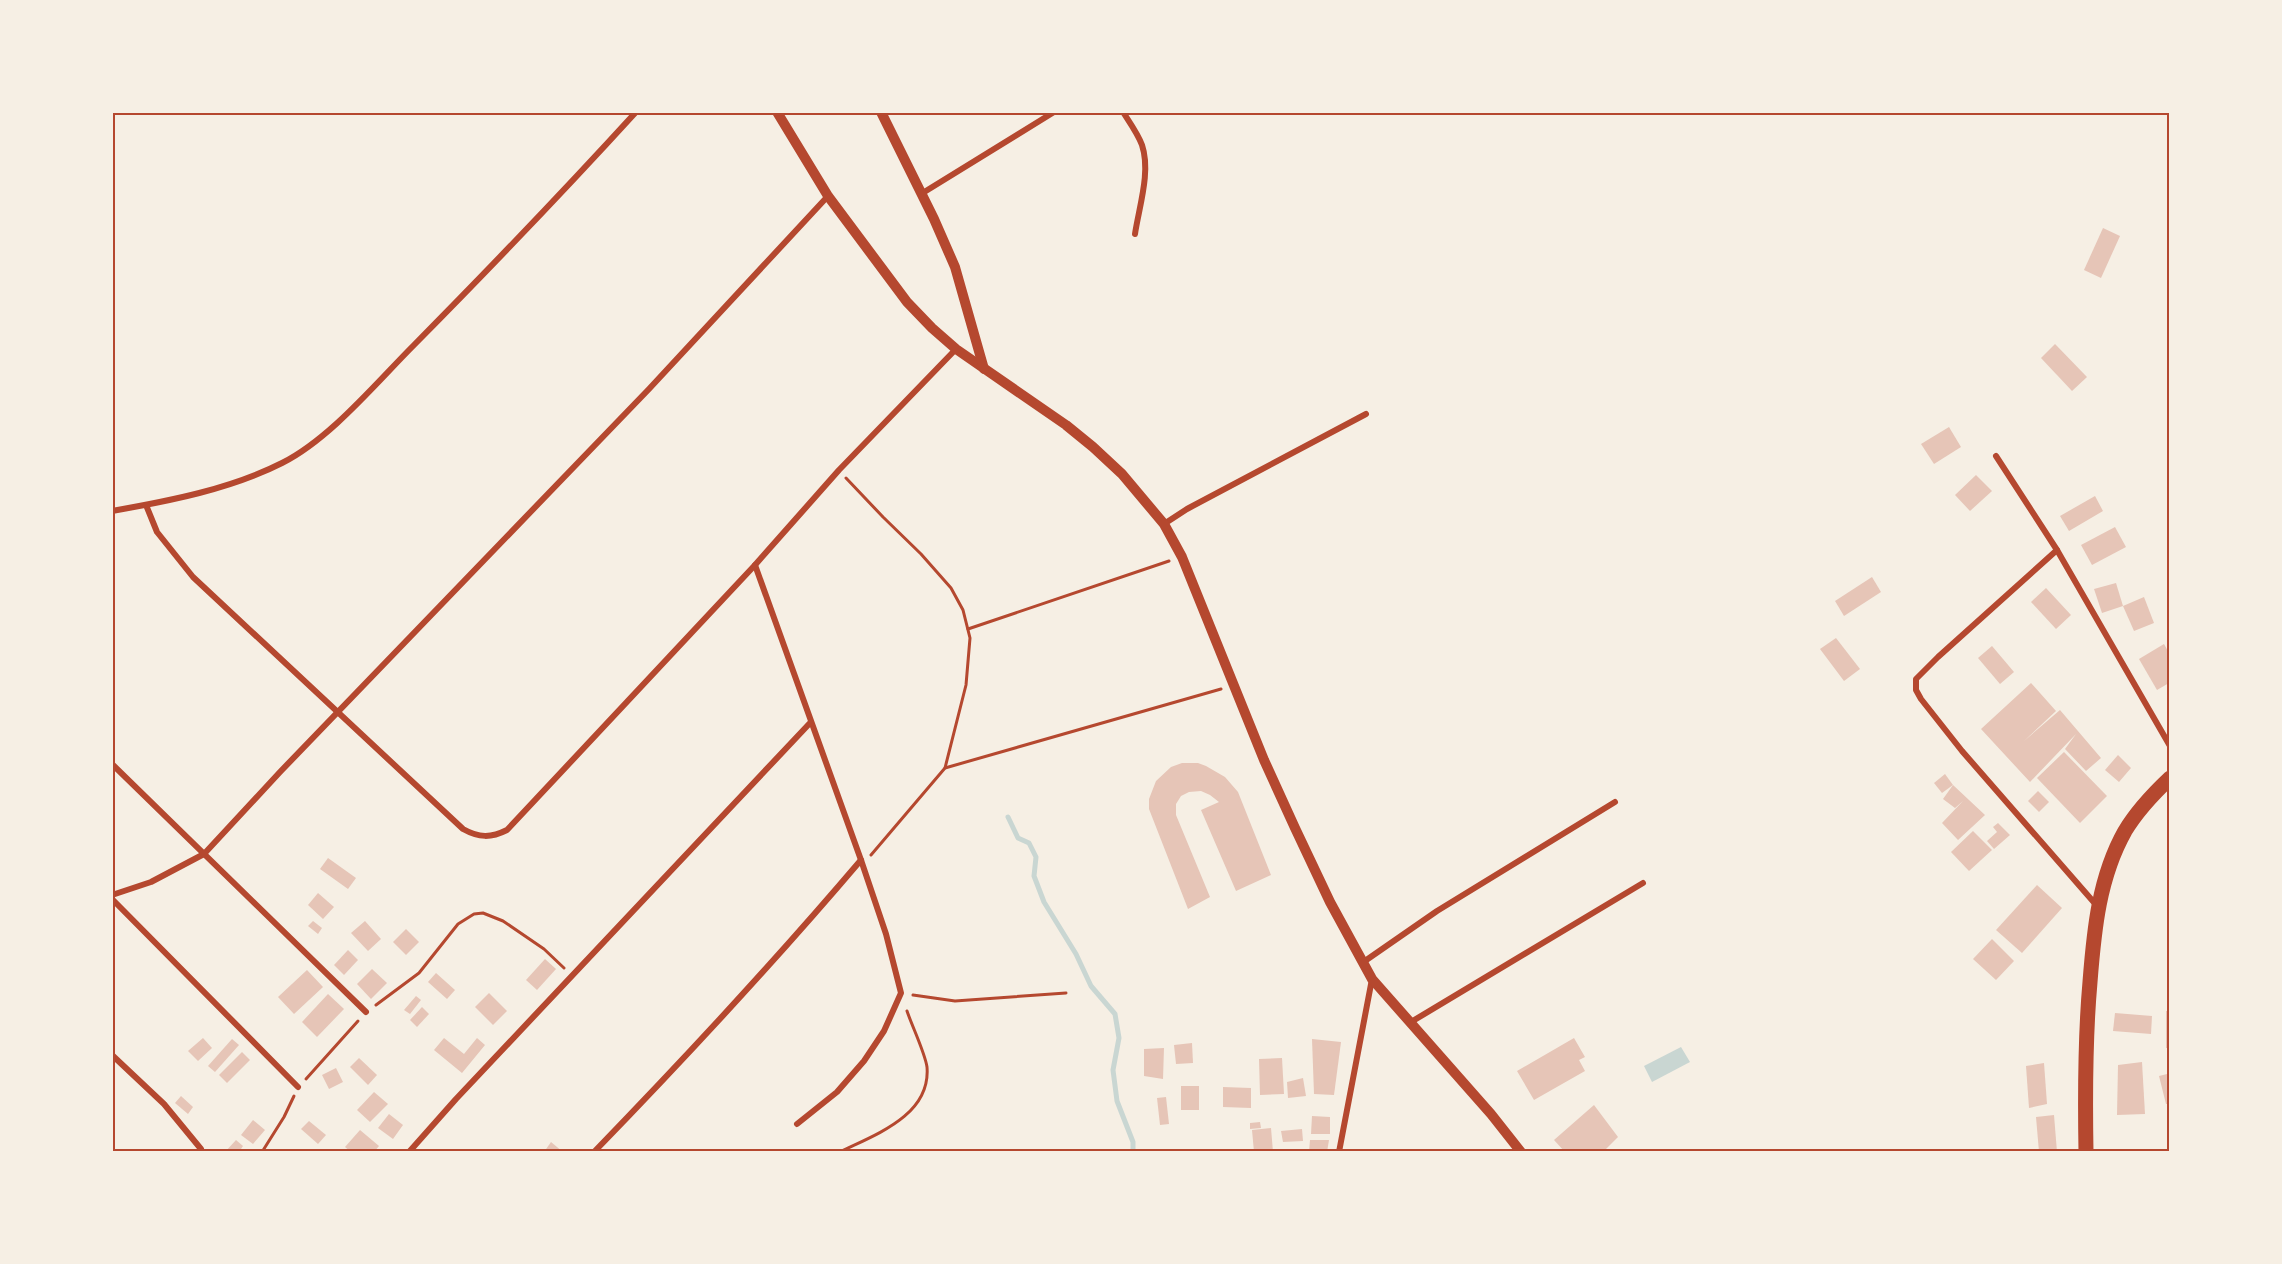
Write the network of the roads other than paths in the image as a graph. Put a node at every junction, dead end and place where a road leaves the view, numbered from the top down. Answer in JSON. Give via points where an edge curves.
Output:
{"nodes":[{"id":1,"x":636,"y":112,"type":"edge"},
{"id":2,"x":777,"y":112,"type":"edge"},
{"id":3,"x":881,"y":112,"type":"edge"},
{"id":4,"x":1054,"y":112,"type":"edge"},
{"id":5,"x":1123,"y":112,"type":"edge"},
{"id":6,"x":921,"y":194,"type":"junction"},
{"id":7,"x":828,"y":196,"type":"junction"},
{"id":8,"x":1135,"y":234,"type":"dead end"},
{"id":9,"x":956,"y":349,"type":"junction"},
{"id":10,"x":984,"y":369,"type":"junction"},
{"id":11,"x":1366,"y":414,"type":"dead end"},
{"id":12,"x":1996,"y":456,"type":"dead end"},
{"id":13,"x":146,"y":505,"type":"junction"},
{"id":14,"x":112,"y":511,"type":"edge"},
{"id":15,"x":1164,"y":524,"type":"junction"},
{"id":16,"x":2057,"y":550,"type":"junction"},
{"id":17,"x":754,"y":565,"type":"junction"},
{"id":18,"x":339,"y":713,"type":"junction"},
{"id":19,"x":810,"y":723,"type":"junction"},
{"id":20,"x":2169,"y":746,"type":"edge"},
{"id":21,"x":112,"y":764,"type":"edge"},
{"id":22,"x":2169,"y":778,"type":"edge"},
{"id":23,"x":1616,"y":802,"type":"dead end"},
{"id":24,"x":204,"y":854,"type":"junction"},
{"id":25,"x":862,"y":863,"type":"junction"},
{"id":26,"x":1643,"y":883,"type":"dead end"},
{"id":27,"x":112,"y":897,"type":"edge"},
{"id":28,"x":2098,"y":907,"type":"junction"},
{"id":29,"x":1362,"y":963,"type":"junction"},
{"id":30,"x":1372,"y":979,"type":"junction"},
{"id":31,"x":366,"y":1012,"type":"road end"},
{"id":32,"x":1411,"y":1022,"type":"junction"},
{"id":33,"x":113,"y":1058,"type":"edge"},
{"id":34,"x":298,"y":1087,"type":"road end"},
{"id":35,"x":797,"y":1124,"type":"dead end"},
{"id":36,"x":201,"y":1149,"type":"dead end"},
{"id":37,"x":409,"y":1152,"type":"edge"},
{"id":38,"x":594,"y":1152,"type":"edge"},
{"id":39,"x":1339,"y":1152,"type":"edge"},
{"id":40,"x":1521,"y":1152,"type":"edge"},
{"id":41,"x":2086,"y":1152,"type":"edge"}],
"edges":[{"from":1,"to":13,"type":"street","via":[[380,380],[307,447],[250,477]]},
{"from":2,"to":7,"type":"street"},
{"from":3,"to":6,"type":"street"},
{"from":4,"to":6,"type":"street"},
{"from":5,"to":8,"type":"street","via":[[1139,138],[1145,158]]},
{"from":6,"to":10,"type":"street","via":[[955,267]]},
{"from":7,"to":9,"type":"street","via":[[907,302]]},
{"from":7,"to":18,"type":"street"},
{"from":9,"to":10,"type":"street"},
{"from":9,"to":17,"type":"street"},
{"from":10,"to":15,"type":"street","via":[[1093,447],[1122,474]]},
{"from":11,"to":15,"type":"street"},
{"from":12,"to":16,"type":"street"},
{"from":13,"to":14,"type":"street"},
{"from":13,"to":18,"type":"street","via":[[157,532],[193,577]]},
{"from":15,"to":29,"type":"street","via":[[1182,557],[1264,760]]},
{"from":16,"to":20,"type":"street"},
{"from":16,"to":28,"type":"street","via":[[1938,657],[1916,680],[1916,690],[1962,751]]},
{"from":17,"to":18,"type":"street","via":[[507,830],[497,835],[473,835],[463,829]]},
{"from":17,"to":19,"type":"street"},
{"from":18,"to":24,"type":"street"},
{"from":19,"to":25,"type":"street"},
{"from":19,"to":37,"type":"street"},
{"from":21,"to":24,"type":"street"},
{"from":22,"to":28,"type":"main road","via":[[2126,831],[2110,865]]},
{"from":23,"to":29,"type":"street","via":[[1437,911]]},
{"from":24,"to":27,"type":"street"},
{"from":24,"to":31,"type":"street"},
{"from":25,"to":35,"type":"street","via":[[901,993],[884,1031],[864,1061],[837,1092]]},
{"from":25,"to":38,"type":"street"},
{"from":26,"to":32,"type":"street"},
{"from":27,"to":34,"type":"street"},
{"from":28,"to":41,"type":"main road","via":[[2086,1024]]},
{"from":29,"to":30,"type":"street"},
{"from":30,"to":32,"type":"street"},
{"from":30,"to":39,"type":"street"},
{"from":32,"to":40,"type":"street"},
{"from":33,"to":36,"type":"street","via":[[164,1104]]}]}
